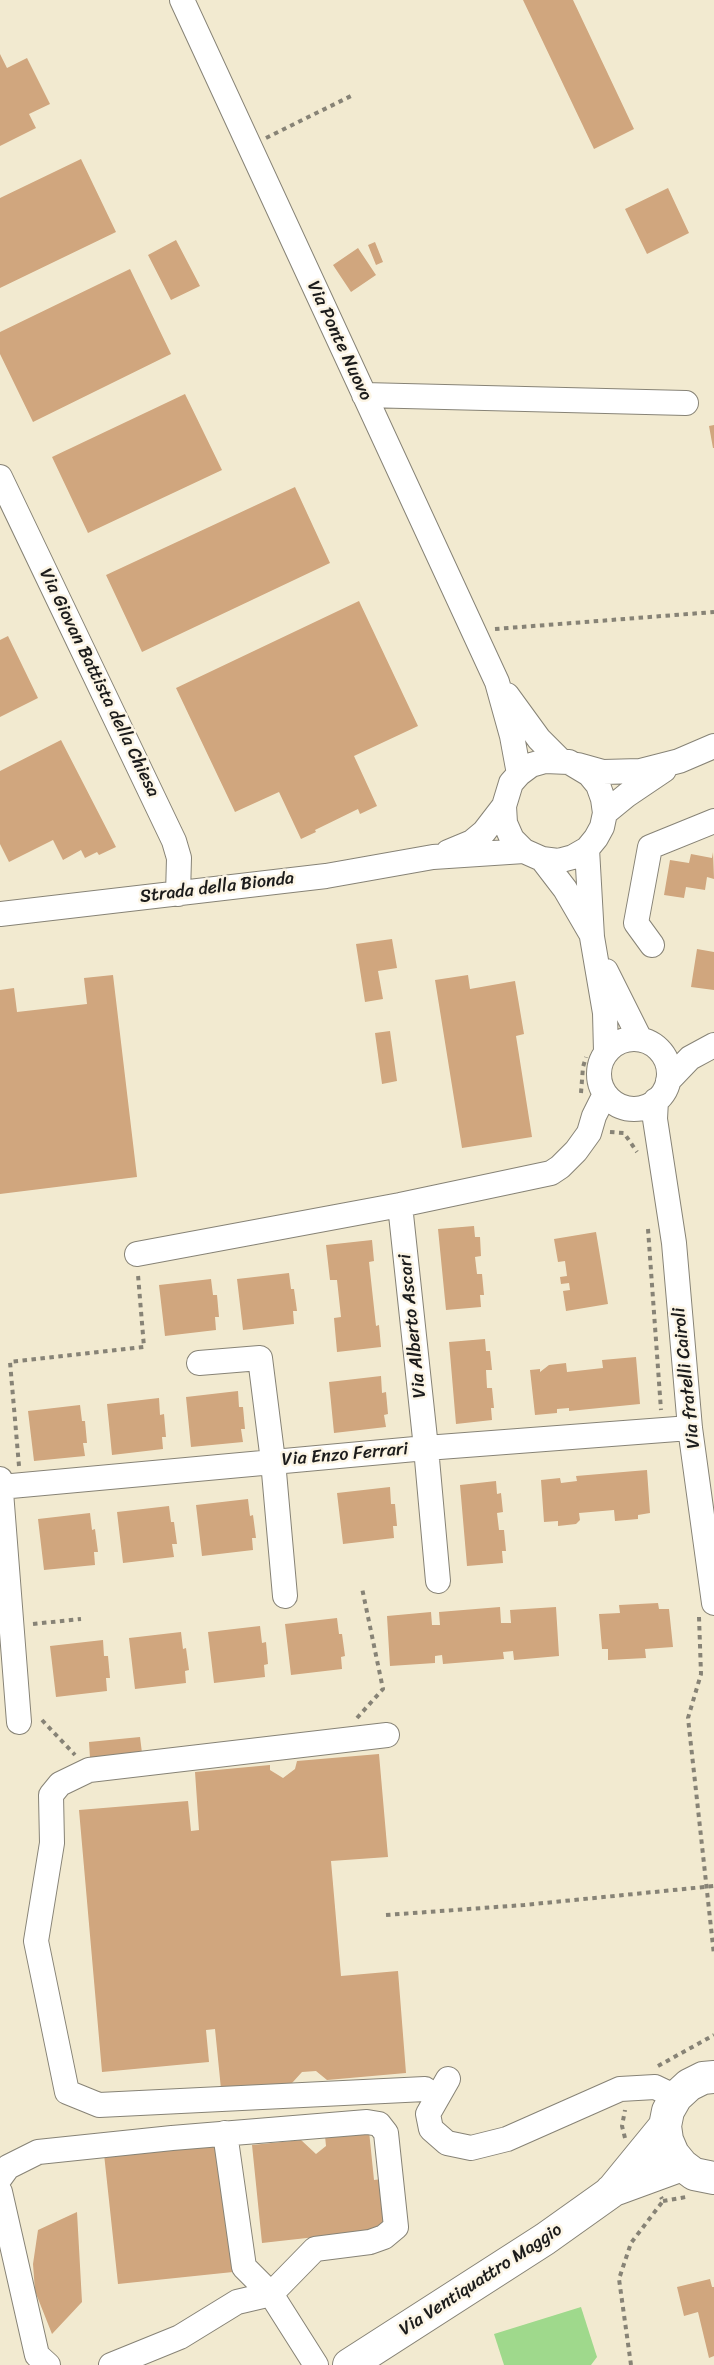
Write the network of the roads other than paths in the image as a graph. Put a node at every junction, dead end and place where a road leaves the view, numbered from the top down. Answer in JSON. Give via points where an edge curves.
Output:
{"nodes":[{"id":1,"x":182,"y":0,"type":"edge"},
{"id":2,"x":364,"y":395,"type":"junction"},
{"id":3,"x":686,"y":403,"type":"dead end"},
{"id":4,"x":0,"y":477,"type":"edge"},
{"id":5,"x":497,"y":682,"type":"junction"},
{"id":6,"x":714,"y":746,"type":"edge"},
{"id":7,"x":679,"y":761,"type":"junction"},
{"id":8,"x":569,"y":763,"type":"junction"},
{"id":9,"x":519,"y":774,"type":"junction"},
{"id":10,"x":504,"y":806,"type":"junction"},
{"id":11,"x":605,"y":813,"type":"junction"},
{"id":12,"x":714,"y":821,"type":"edge"},
{"id":13,"x":587,"y":849,"type":"junction"},
{"id":14,"x":533,"y":855,"type":"junction"},
{"id":15,"x":434,"y":857,"type":"junction"},
{"id":16,"x":178,"y":894,"type":"junction"},
{"id":17,"x":0,"y":914,"type":"edge"},
{"id":18,"x":594,"y":942,"type":"junction"},
{"id":19,"x":652,"y":945,"type":"dead end"},
{"id":20,"x":714,"y":1043,"type":"edge"},
{"id":21,"x":648,"y":1044,"type":"junction"},
{"id":22,"x":597,"y":1052,"type":"junction"},
{"id":23,"x":662,"y":1091,"type":"junction"},
{"id":24,"x":605,"y":1094,"type":"junction"},
{"id":25,"x":628,"y":1109,"type":"junction"},
{"id":26,"x":589,"y":1133,"type":"junction"},
{"id":27,"x":652,"y":1157,"type":"junction"},
{"id":28,"x":400,"y":1205,"type":"junction"},
{"id":29,"x":137,"y":1254,"type":"road end"},
{"id":30,"x":199,"y":1362,"type":"dead end"},
{"id":31,"x":690,"y":1428,"type":"junction"},
{"id":32,"x":426,"y":1448,"type":"junction"},
{"id":33,"x":273,"y":1461,"type":"junction"},
{"id":34,"x":7,"y":1484,"type":"edge"},
{"id":35,"x":438,"y":1581,"type":"dead end"},
{"id":36,"x":285,"y":1596,"type":"dead end"},
{"id":37,"x":706,"y":1606,"type":"edge"},
{"id":38,"x":31,"y":1721,"type":"road end"},
{"id":39,"x":387,"y":1735,"type":"dead end"},
{"id":40,"x":448,"y":2079,"type":"dead end"},
{"id":41,"x":698,"y":2082,"type":"edge"},
{"id":42,"x":425,"y":2089,"type":"dead end"},
{"id":43,"x":665,"y":2126,"type":"junction"},
{"id":44,"x":225,"y":2133,"type":"junction"},
{"id":45,"x":705,"y":2176,"type":"edge"},
{"id":46,"x":0,"y":2178,"type":"edge"},
{"id":47,"x":0,"y":2192,"type":"edge"},
{"id":48,"x":611,"y":2192,"type":"junction"},
{"id":49,"x":272,"y":2295,"type":"junction"},
{"id":50,"x":48,"y":2365,"type":"edge"},
{"id":51,"x":111,"y":2365,"type":"edge"},
{"id":52,"x":316,"y":2365,"type":"edge"},
{"id":53,"x":349,"y":2365,"type":"edge"}],
"edges":[{"from":1,"to":2,"type":"street","name":"Via Ponte Nuovo"},
{"from":2,"to":3,"type":"street"},
{"from":2,"to":5,"type":"street","name":"Via Ponte Nuovo"},
{"from":4,"to":16,"type":"street","name":"Via Giovan Battista della Chiesa","via":[[174,841],[179,858]]},
{"from":5,"to":8,"type":"street","name":"Via Ponte Nuovo","via":[[533,732]]},
{"from":5,"to":9,"type":"street","name":"Via Ponte Nuovo"},
{"from":6,"to":7,"type":"street"},
{"from":7,"to":8,"type":"street","via":[[640,771],[603,772]]},
{"from":7,"to":11,"type":"street"},
{"from":8,"to":9,"type":"street","via":[[546,760]]},
{"from":8,"to":11,"type":"street","name":"Via Ponte Nuovo","via":[[589,774],[598,785]]},
{"from":9,"to":10,"type":"street","via":[[511,783]]},
{"from":10,"to":14,"type":"street","via":[[505,823],[512,839]]},
{"from":10,"to":15,"type":"street","name":"Strada della Bionda","via":[[472,842]]},
{"from":11,"to":13,"type":"street","via":[[596,838]]},
{"from":12,"to":19,"type":"street","via":[[650,848],[636,923]]},
{"from":13,"to":14,"type":"street","via":[[558,861]]},
{"from":13,"to":18,"type":"street"},
{"from":14,"to":15,"type":"street","name":"Strada della Bionda"},
{"from":14,"to":18,"type":"street","via":[[565,890]]},
{"from":15,"to":16,"type":"street","name":"Strada della Bionda","via":[[326,876]]},
{"from":16,"to":17,"type":"street","name":"Strada della Bionda"},
{"from":18,"to":21,"type":"street"},
{"from":18,"to":22,"type":"street","via":[[605,1013]]},
{"from":20,"to":21,"type":"street"},
{"from":20,"to":23,"type":"street","via":[[690,1058]]},
{"from":21,"to":22,"type":"street","via":[[621,1041]]},
{"from":21,"to":23,"type":"street","via":[[667,1063]]},
{"from":22,"to":24,"type":"street","via":[[599,1080]]},
{"from":23,"to":25,"type":"street","via":[[648,1106]]},
{"from":23,"to":27,"type":"street","name":"Via fratelli Cairoli"},
{"from":24,"to":25,"type":"street"},
{"from":24,"to":26,"type":"street"},
{"from":25,"to":26,"type":"street"},
{"from":25,"to":27,"type":"street","name":"Via fratelli Cairoli"},
{"from":26,"to":28,"type":"street","via":[[551,1173]]},
{"from":27,"to":31,"type":"street","name":"Via fratelli Cairoli","via":[[674,1244]]},
{"from":28,"to":29,"type":"street"},
{"from":28,"to":32,"type":"street","name":"Via Alberto Ascari"},
{"from":30,"to":33,"type":"street","via":[[260,1358]]},
{"from":31,"to":32,"type":"street","name":"Via Enzo Ferrari"},
{"from":31,"to":37,"type":"street","name":"Via fratelli Cairoli"},
{"from":32,"to":33,"type":"street","name":"Via Enzo Ferrari"},
{"from":32,"to":35,"type":"street","name":"Via Alberto Ascari"},
{"from":33,"to":34,"type":"street","name":"Via Enzo Ferrari"},
{"from":33,"to":36,"type":"street"},
{"from":34,"to":38,"type":"street"},
{"from":39,"to":42,"type":"street","via":[[89,1770],[60,1784],[51,1795],[52,1844],[36,1941],[67,2092],[99,2105]]},
{"from":40,"to":41,"type":"street","via":[[428,2114],[431,2129],[447,2143],[471,2148],[507,2139],[620,2089]]},
{"from":41,"to":43,"type":"main road","name":"Via Ventiquattro Maggio","via":[[668,2110]]},
{"from":43,"to":45,"type":"main road","name":"Via Ventiquattro Maggio","via":[[673,2154]]},
{"from":43,"to":48,"type":"main road","name":"Via Ventiquattro Maggio"},
{"from":44,"to":46,"type":"street","via":[[38,2152],[8,2167]]},
{"from":44,"to":49,"type":"street","via":[[244,2267]]},
{"from":44,"to":49,"type":"street","via":[[367,2122],[379,2124],[386,2133],[396,2227],[377,2240],[315,2249]]},
{"from":45,"to":48,"type":"main road","name":"Via Ventiquattro Maggio"},
{"from":47,"to":50,"type":"street","via":[[37,2355]]},
{"from":48,"to":53,"type":"main road","name":"Via Ventiquattro Maggio"},
{"from":49,"to":51,"type":"street","via":[[237,2302],[180,2337]]},
{"from":49,"to":52,"type":"street"}]}
